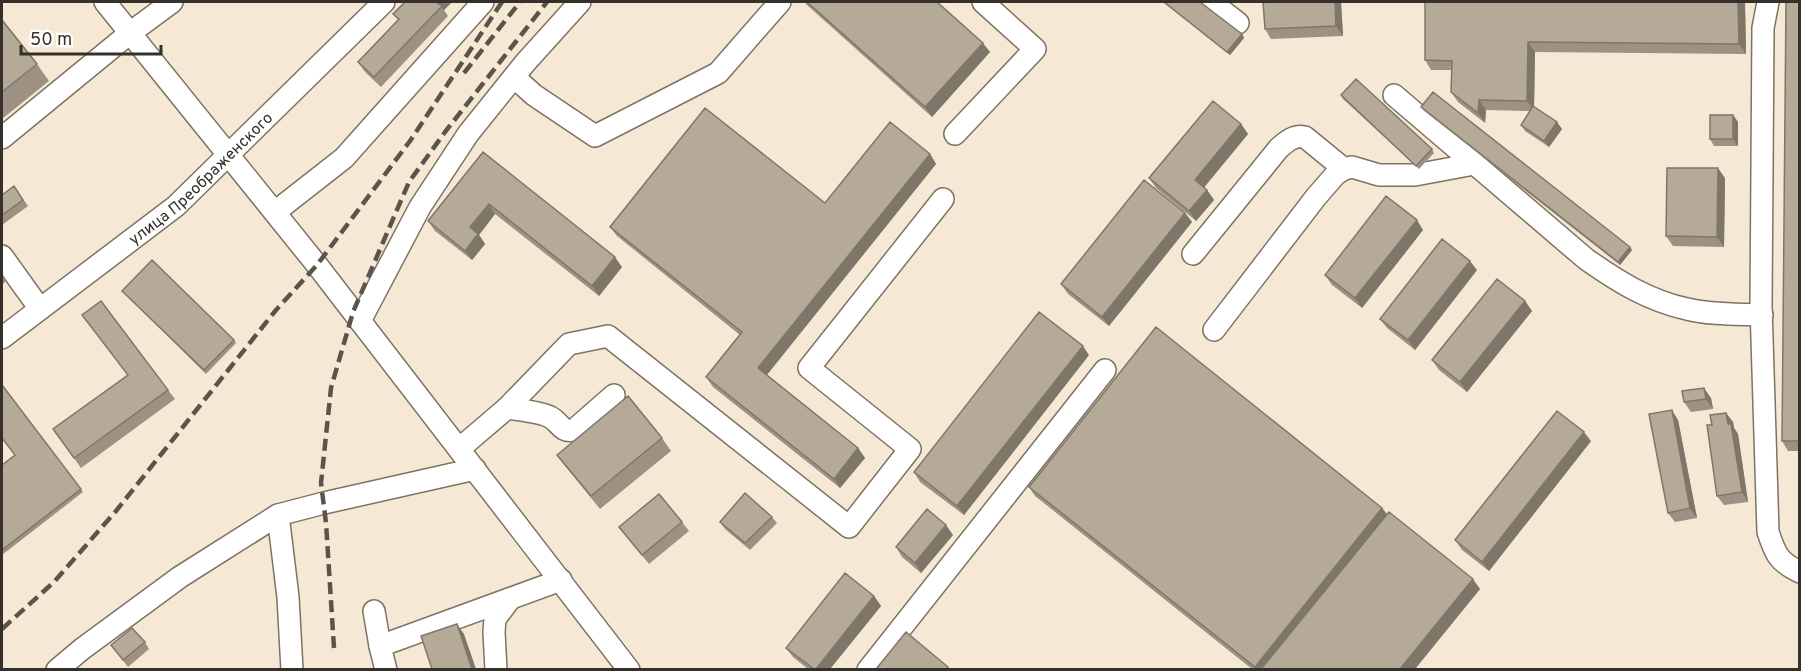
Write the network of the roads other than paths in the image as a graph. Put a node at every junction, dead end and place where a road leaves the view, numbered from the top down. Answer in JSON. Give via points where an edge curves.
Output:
{"nodes":[{"id":1,"x":105,"y":2,"type":"edge"},
{"id":2,"x":172,"y":2,"type":"edge"},
{"id":3,"x":384,"y":2,"type":"edge"},
{"id":4,"x":483,"y":2,"type":"edge"},
{"id":5,"x":580,"y":2,"type":"edge"},
{"id":6,"x":780,"y":2,"type":"edge"},
{"id":7,"x":983,"y":2,"type":"edge"},
{"id":8,"x":1211,"y":2,"type":"edge"},
{"id":9,"x":1768,"y":2,"type":"edge"},
{"id":10,"x":1238,"y":23,"type":"dead end"},
{"id":11,"x":130,"y":33,"type":"junction"},
{"id":12,"x":514,"y":77,"type":"junction"},
{"id":13,"x":1394,"y":95,"type":"dead end"},
{"id":14,"x":955,"y":134,"type":"dead end"},
{"id":15,"x":2,"y":138,"type":"edge"},
{"id":16,"x":227,"y":154,"type":"junction"},
{"id":17,"x":1474,"y":164,"type":"junction"},
{"id":18,"x":1344,"y":169,"type":"junction"},
{"id":19,"x":944,"y":199,"type":"dead end"},
{"id":20,"x":275,"y":212,"type":"junction"},
{"id":21,"x":1193,"y":254,"type":"dead end"},
{"id":22,"x":2,"y":256,"type":"edge"},
{"id":23,"x":40,"y":309,"type":"junction"},
{"id":24,"x":1762,"y":315,"type":"junction"},
{"id":25,"x":360,"y":321,"type":"junction"},
{"id":26,"x":1214,"y":330,"type":"dead end"},
{"id":27,"x":2,"y":338,"type":"edge"},
{"id":28,"x":1105,"y":370,"type":"dead end"},
{"id":29,"x":614,"y":395,"type":"dead end"},
{"id":30,"x":507,"y":408,"type":"junction"},
{"id":31,"x":459,"y":449,"type":"junction"},
{"id":32,"x":474,"y":469,"type":"junction"},
{"id":33,"x":278,"y":515,"type":"junction"},
{"id":34,"x":1800,"y":572,"type":"edge"},
{"id":35,"x":561,"y":580,"type":"junction"},
{"id":36,"x":510,"y":599,"type":"junction"},
{"id":37,"x":374,"y":611,"type":"dead end"},
{"id":38,"x":380,"y":646,"type":"junction"},
{"id":39,"x":57,"y":669,"type":"edge"},
{"id":40,"x":292,"y":669,"type":"edge"},
{"id":41,"x":386,"y":669,"type":"edge"},
{"id":42,"x":496,"y":669,"type":"edge"},
{"id":43,"x":629,"y":669,"type":"edge"},
{"id":44,"x":868,"y":669,"type":"edge"}],
"edges":[{"from":1,"to":11,"type":"street"},
{"from":2,"to":11,"type":"street"},
{"from":3,"to":16,"type":"street","name":"улица Преображенского"},
{"from":4,"to":20,"type":"street","via":[[344,158]]},
{"from":5,"to":12,"type":"street"},
{"from":6,"to":12,"type":"street","via":[[718,73],[595,136]]},
{"from":7,"to":14,"type":"street","via":[[1035,49]]},
{"from":8,"to":10,"type":"street"},
{"from":9,"to":24,"type":"street","via":[[1763,28]]},
{"from":11,"to":15,"type":"street"},
{"from":11,"to":16,"type":"street"},
{"from":12,"to":25,"type":"street","via":[[468,134],[420,207]]},
{"from":13,"to":17,"type":"street"},
{"from":16,"to":20,"type":"street"},
{"from":16,"to":23,"type":"street","name":"улица Преображенского","via":[[176,206]]},
{"from":17,"to":18,"type":"street","via":[[1415,175],[1379,175],[1352,166]]},
{"from":17,"to":24,"type":"street","via":[[1586,260],[1619,283],[1686,309]]},
{"from":18,"to":21,"type":"street","via":[[1305,137],[1288,140]]},
{"from":18,"to":26,"type":"street","via":[[1316,197]]},
{"from":19,"to":30,"type":"street","via":[[809,368],[910,449],[849,527],[608,336],[568,344]]},
{"from":20,"to":25,"type":"street"},
{"from":22,"to":23,"type":"street"},
{"from":23,"to":27,"type":"street","name":"улица Преображенского"},
{"from":24,"to":34,"type":"street","via":[[1768,532],[1775,553],[1786,566]]},
{"from":25,"to":31,"type":"street"},
{"from":28,"to":44,"type":"street"},
{"from":29,"to":30,"type":"street","via":[[569,431],[551,417]]},
{"from":30,"to":31,"type":"street"},
{"from":31,"to":32,"type":"street"},
{"from":32,"to":33,"type":"street"},
{"from":32,"to":35,"type":"street"},
{"from":33,"to":39,"type":"street","via":[[180,577]]},
{"from":33,"to":40,"type":"street"},
{"from":35,"to":36,"type":"street"},
{"from":35,"to":43,"type":"street"},
{"from":36,"to":38,"type":"street"},
{"from":36,"to":42,"type":"street","via":[[495,619]]},
{"from":37,"to":38,"type":"street"},
{"from":38,"to":41,"type":"street"}]}
